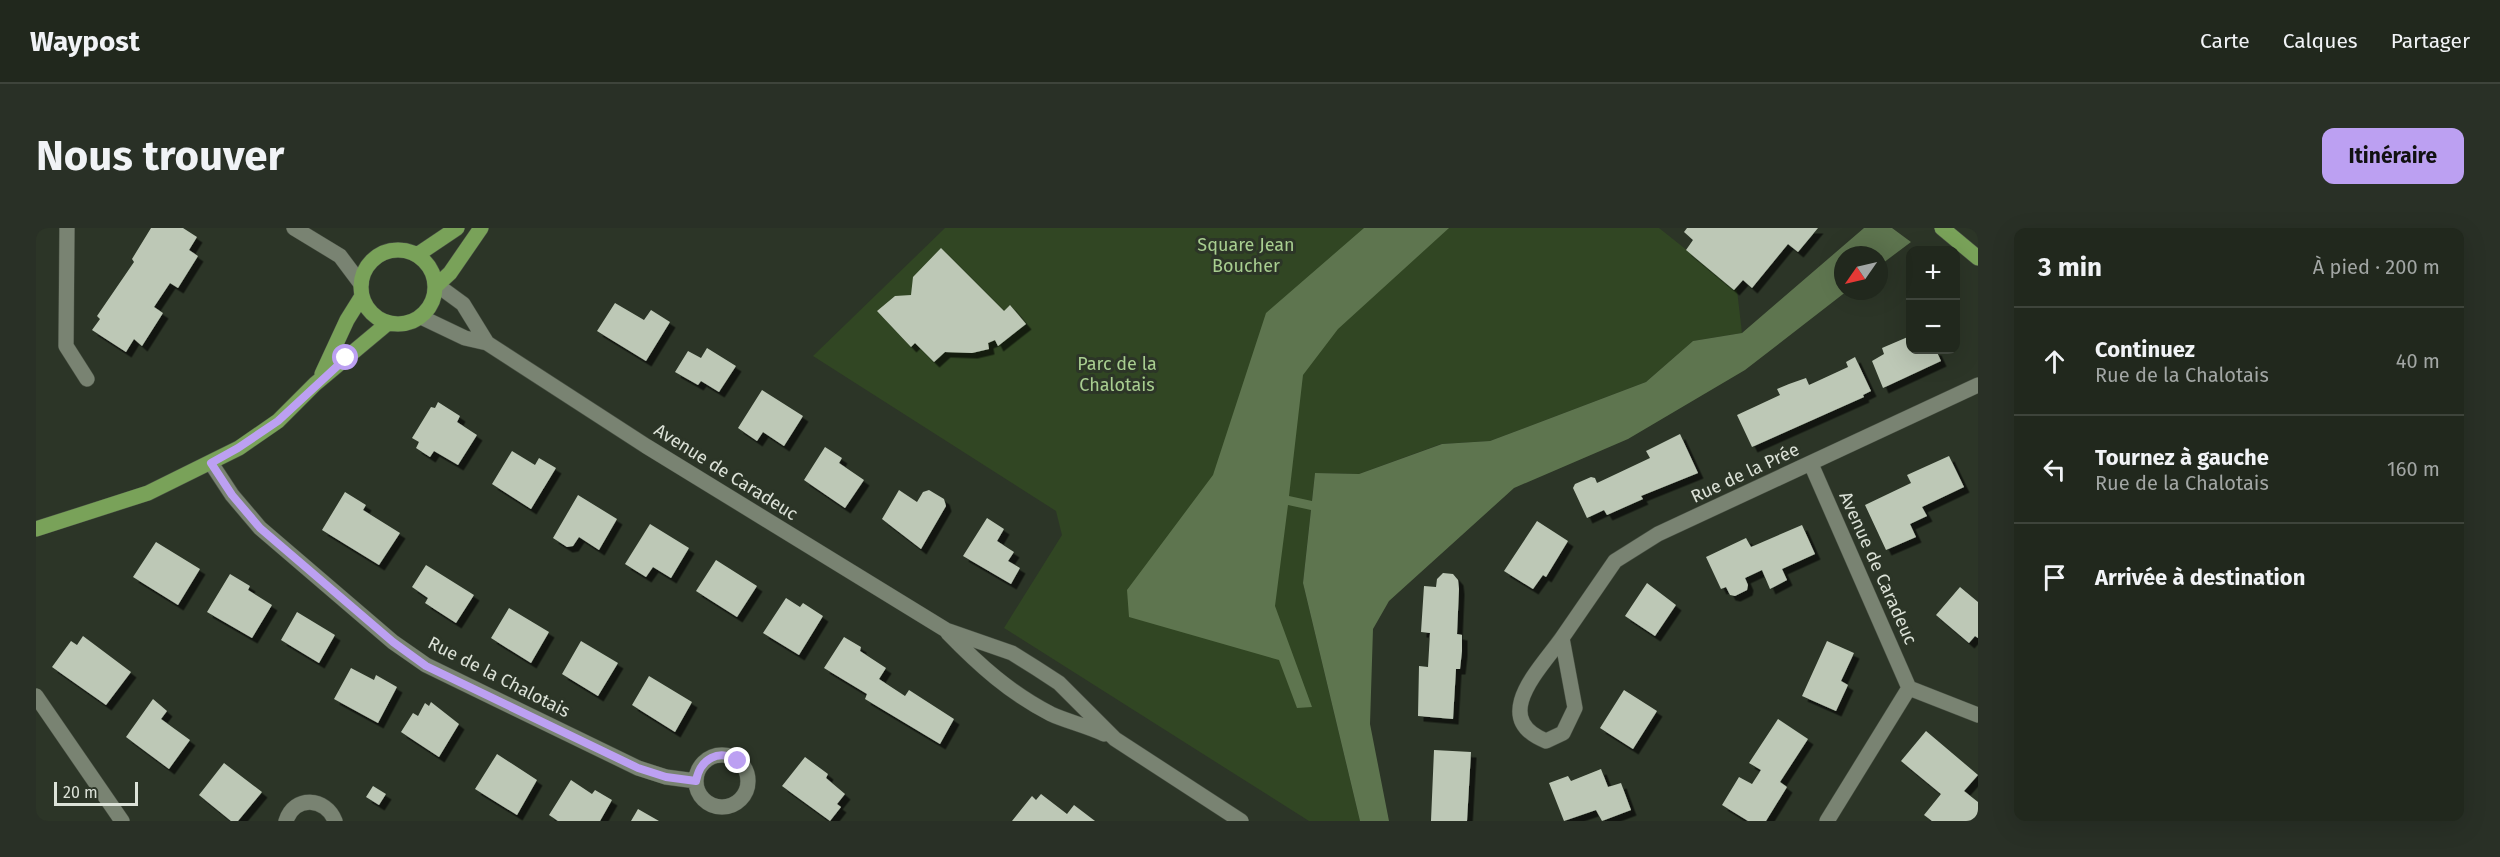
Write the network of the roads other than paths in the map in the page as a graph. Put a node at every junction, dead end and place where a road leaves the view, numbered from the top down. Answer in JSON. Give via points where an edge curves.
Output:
{"nodes":[{"id":1,"x":67,"y":228,"type":"edge"},
{"id":2,"x":294,"y":228,"type":"edge"},
{"id":3,"x":458,"y":228,"type":"edge"},
{"id":4,"x":481,"y":228,"type":"edge"},
{"id":5,"x":1942,"y":228,"type":"edge"},
{"id":6,"x":417,"y":255,"type":"junction"},
{"id":7,"x":1978,"y":258,"type":"edge"},
{"id":8,"x":437,"y":285,"type":"junction"},
{"id":9,"x":361,"y":290,"type":"junction"},
{"id":10,"x":421,"y":317,"type":"junction"},
{"id":11,"x":388,"y":323,"type":"junction"},
{"id":12,"x":487,"y":343,"type":"junction"},
{"id":13,"x":87,"y":379,"type":"dead end"},
{"id":14,"x":315,"y":384,"type":"junction"},
{"id":15,"x":1978,"y":385,"type":"edge"},
{"id":16,"x":211,"y":463,"type":"junction"},
{"id":17,"x":1811,"y":464,"type":"junction"},
{"id":18,"x":36,"y":529,"type":"edge"},
{"id":19,"x":946,"y":630,"type":"junction"},
{"id":20,"x":1562,"y":638,"type":"junction"},
{"id":21,"x":1909,"y":688,"type":"junction"},
{"id":22,"x":36,"y":696,"type":"edge"},
{"id":23,"x":1978,"y":715,"type":"edge"},
{"id":24,"x":1115,"y":739,"type":"junction"},
{"id":25,"x":696,"y":781,"type":"dead end"},
{"id":26,"x":122,"y":821,"type":"edge"},
{"id":27,"x":286,"y":821,"type":"edge"},
{"id":28,"x":335,"y":821,"type":"edge"},
{"id":29,"x":1241,"y":821,"type":"edge"},
{"id":30,"x":1827,"y":821,"type":"edge"}],
"edges":[{"from":1,"to":13,"type":"street","via":[[66,346]]},
{"from":2,"to":9,"type":"street","via":[[340,256]]},
{"from":3,"to":6,"type":"main road"},
{"from":4,"to":8,"type":"main road"},
{"from":5,"to":7,"type":"main road"},
{"from":6,"to":8,"type":"main road","via":[[429,265]]},
{"from":6,"to":9,"type":"main road","via":[[399,249],[377,255],[363,272]]},
{"from":8,"to":10,"type":"main road","via":[[434,299]]},
{"from":8,"to":12,"type":"street","name":"Avenue de Caradeuc","via":[[464,304]]},
{"from":9,"to":11,"type":"main road","via":[[367,308]]},
{"from":9,"to":14,"type":"main road"},
{"from":10,"to":11,"type":"main road"},
{"from":10,"to":12,"type":"street","name":"Avenue de Caradeuc","via":[[465,338]]},
{"from":11,"to":14,"type":"main road"},
{"from":12,"to":19,"type":"street","name":"Avenue de Caradeuc","via":[[646,446]]},
{"from":14,"to":16,"type":"main road","via":[[278,421]]},
{"from":15,"to":17,"type":"street","name":"Rue de la Prée"},
{"from":16,"to":18,"type":"main road","via":[[148,493]]},
{"from":16,"to":25,"type":"street","name":"Rue de la Chalotais","via":[[260,528],[426,666],[638,768]]},
{"from":17,"to":20,"type":"street","name":"Rue de la Prée","via":[[1658,534],[1615,561]]},
{"from":17,"to":21,"type":"street","name":"Avenue de Caradeuc"},
{"from":19,"to":24,"type":"street","name":"Avenue de Caradeuc","via":[[985,671],[1018,695],[1054,715]]},
{"from":19,"to":24,"type":"street","name":"Avenue de Caradeuc","via":[[1012,653],[1036,668],[1059,684]]},
{"from":20,"to":20,"type":"street","name":"Rue de la Prée","via":[[1522,696],[1519,717],[1529,734],[1546,741],[1563,733],[1575,708]]},
{"from":21,"to":23,"type":"street"},
{"from":21,"to":30,"type":"street"},
{"from":22,"to":26,"type":"street"},
{"from":24,"to":29,"type":"street","name":"Avenue de Caradeuc"},
{"from":27,"to":28,"type":"street","via":[[297,806],[310,802],[328,809]]}]}
